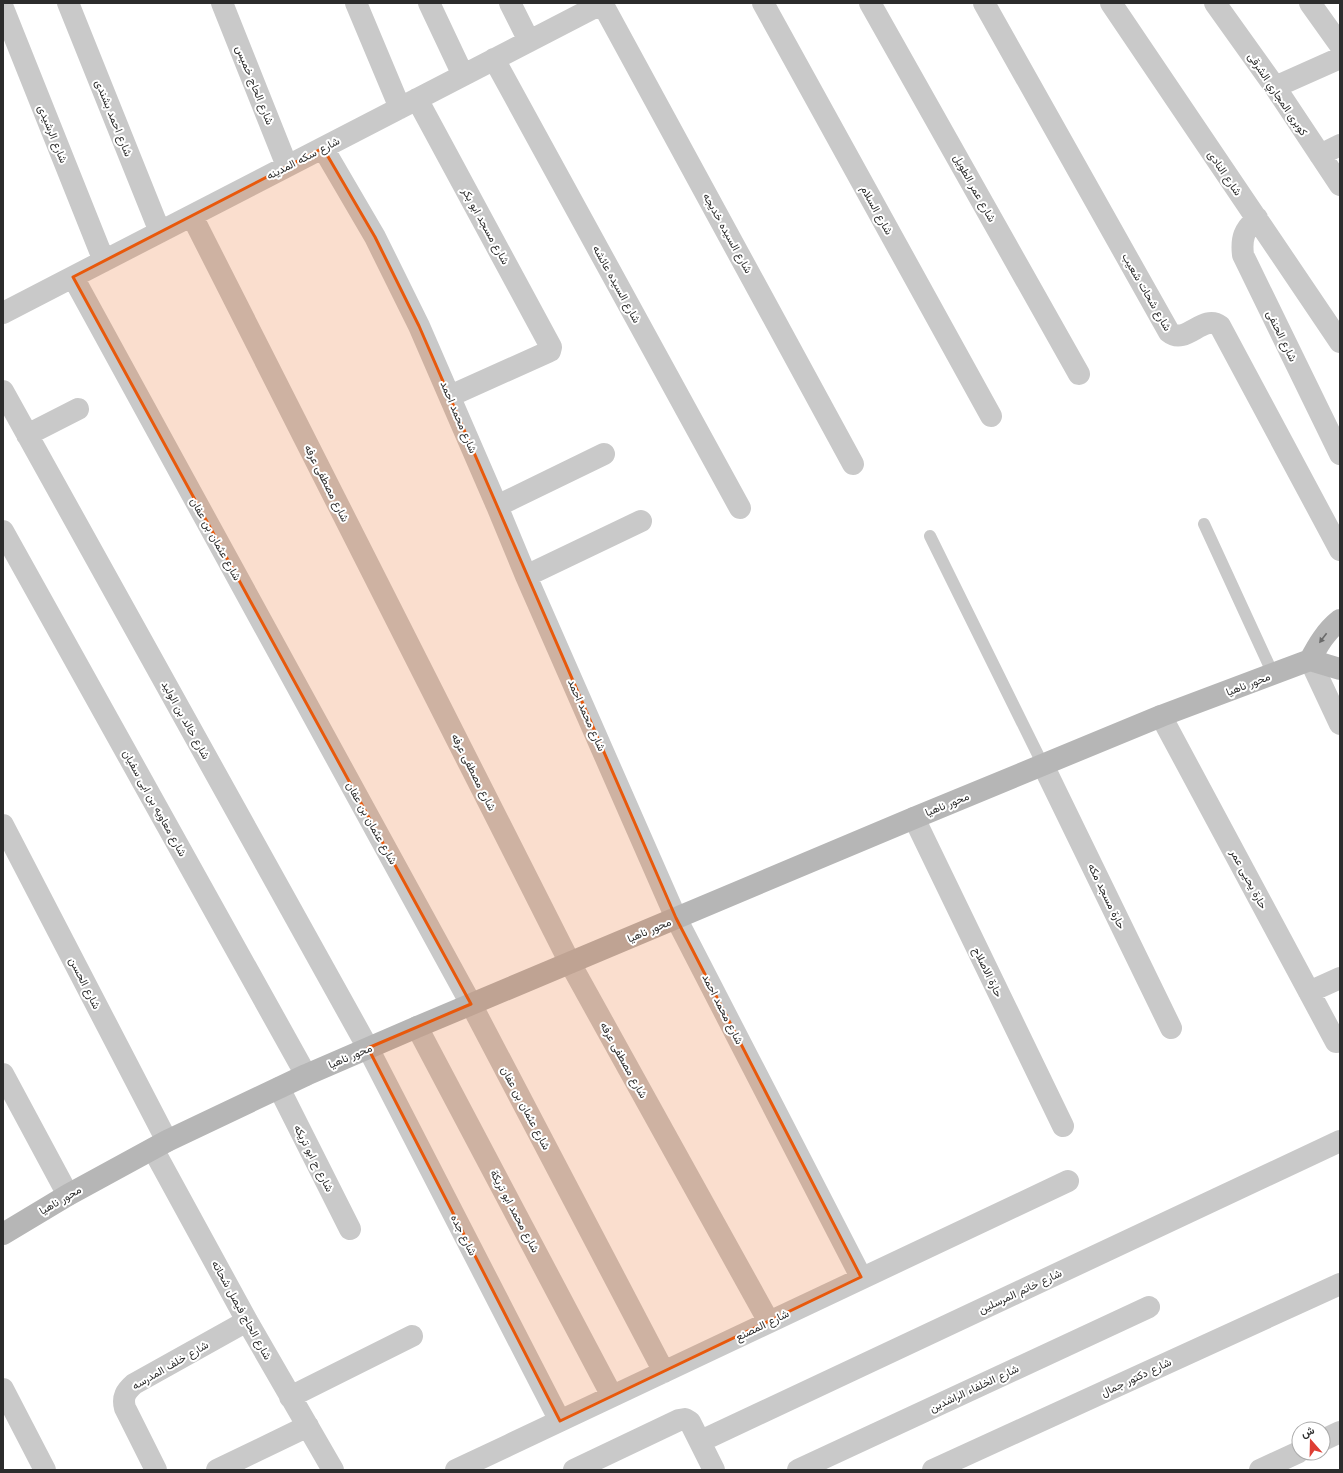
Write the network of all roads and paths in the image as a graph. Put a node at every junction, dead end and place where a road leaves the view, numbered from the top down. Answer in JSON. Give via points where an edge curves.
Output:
{"nodes":[{"id":1,"x":68,"y":3,"type":"edge"},
{"id":2,"x":222,"y":3,"type":"edge"},
{"id":3,"x":356,"y":3,"type":"edge"},
{"id":4,"x":429,"y":3,"type":"edge"},
{"id":5,"x":510,"y":3,"type":"edge"},
{"id":6,"x":602,"y":3,"type":"edge"},
{"id":7,"x":763,"y":3,"type":"edge"},
{"id":8,"x":870,"y":3,"type":"edge"},
{"id":9,"x":984,"y":3,"type":"edge"},
{"id":10,"x":1110,"y":3,"type":"edge"},
{"id":11,"x":1215,"y":3,"type":"edge"},
{"id":12,"x":1310,"y":3,"type":"edge"},
{"id":13,"x":3,"y":8,"type":"edge"},
{"id":14,"x":529,"y":41,"type":"junction"},
{"id":15,"x":1340,"y":45,"type":"edge"},
{"id":16,"x":1340,"y":58,"type":"edge"},
{"id":17,"x":494,"y":59,"type":"junction"},
{"id":18,"x":463,"y":76,"type":"junction"},
{"id":19,"x":1275,"y":87,"type":"junction"},
{"id":20,"x":408,"y":103,"type":"junction"},
{"id":21,"x":1340,"y":145,"type":"edge"},
{"id":22,"x":323,"y":148,"type":"junction"},
{"id":23,"x":1320,"y":155,"type":"junction"},
{"id":24,"x":287,"y":166,"type":"junction"},
{"id":25,"x":1340,"y":185,"type":"edge"},
{"id":26,"x":192,"y":216,"type":"junction"},
{"id":27,"x":1257,"y":218,"type":"junction"},
{"id":28,"x":160,"y":232,"type":"junction"},
{"id":29,"x":104,"y":261,"type":"junction"},
{"id":30,"x":73,"y":277,"type":"junction"},
{"id":31,"x":3,"y":313,"type":"edge"},
{"id":32,"x":1340,"y":342,"type":"edge"},
{"id":33,"x":1079,"y":374,"type":"dead end"},
{"id":34,"x":3,"y":391,"type":"edge"},
{"id":35,"x":450,"y":396,"type":"junction"},
{"id":36,"x":78,"y":409,"type":"dead end"},
{"id":37,"x":991,"y":416,"type":"dead end"},
{"id":38,"x":27,"y":435,"type":"junction"},
{"id":39,"x":604,"y":454,"type":"dead end"},
{"id":40,"x":1340,"y":454,"type":"edge"},
{"id":41,"x":853,"y":464,"type":"dead end"},
{"id":42,"x":498,"y":506,"type":"junction"},
{"id":43,"x":740,"y":508,"type":"dead end"},
{"id":44,"x":641,"y":522,"type":"dead end"},
{"id":45,"x":1204,"y":524,"type":"dead end"},
{"id":46,"x":3,"y":531,"type":"edge"},
{"id":47,"x":930,"y":536,"type":"dead end"},
{"id":48,"x":1340,"y":550,"type":"edge"},
{"id":49,"x":526,"y":576,"type":"junction"},
{"id":50,"x":1340,"y":620,"type":"edge"},
{"id":51,"x":1310,"y":660,"type":"junction"},
{"id":52,"x":1340,"y":669,"type":"edge"},
{"id":53,"x":1273,"y":674,"type":"junction"},
{"id":54,"x":1161,"y":716,"type":"junction"},
{"id":55,"x":1340,"y":724,"type":"edge"},
{"id":56,"x":1043,"y":765,"type":"junction"},
{"id":57,"x":914,"y":818,"type":"junction"},
{"id":58,"x":3,"y":825,"type":"edge"},
{"id":59,"x":676,"y":918,"type":"junction"},
{"id":60,"x":570,"y":963,"type":"junction"},
{"id":61,"x":1340,"y":978,"type":"edge"},
{"id":62,"x":1309,"y":992,"type":"junction"},
{"id":63,"x":472,"y":1004,"type":"junction"},
{"id":64,"x":417,"y":1027,"type":"junction"},
{"id":65,"x":1172,"y":1028,"type":"dead end"},
{"id":66,"x":1336,"y":1042,"type":"dead end"},
{"id":67,"x":368,"y":1048,"type":"junction"},
{"id":68,"x":3,"y":1074,"type":"edge"},
{"id":69,"x":306,"y":1075,"type":"junction"},
{"id":70,"x":279,"y":1088,"type":"junction"},
{"id":71,"x":1063,"y":1126,"type":"dead end"},
{"id":72,"x":1340,"y":1141,"type":"edge"},
{"id":73,"x":160,"y":1145,"type":"junction"},
{"id":74,"x":1068,"y":1181,"type":"dead end"},
{"id":75,"x":68,"y":1195,"type":"junction"},
{"id":76,"x":350,"y":1229,"type":"dead end"},
{"id":77,"x":3,"y":1234,"type":"edge"},
{"id":78,"x":861,"y":1277,"type":"junction"},
{"id":79,"x":1340,"y":1284,"type":"edge"},
{"id":80,"x":1149,"y":1307,"type":"dead end"},
{"id":81,"x":247,"y":1321,"type":"junction"},
{"id":82,"x":768,"y":1322,"type":"junction"},
{"id":83,"x":412,"y":1336,"type":"dead end"},
{"id":84,"x":664,"y":1372,"type":"junction"},
{"id":85,"x":3,"y":1389,"type":"edge"},
{"id":86,"x":612,"y":1396,"type":"junction"},
{"id":87,"x":290,"y":1397,"type":"junction"},
{"id":88,"x":560,"y":1421,"type":"junction"},
{"id":89,"x":308,"y":1426,"type":"junction"},
{"id":90,"x":701,"y":1441,"type":"junction"},
{"id":91,"x":1291,"y":1456,"type":"edge"},
{"id":92,"x":45,"y":1470,"type":"edge"},
{"id":93,"x":156,"y":1470,"type":"edge"},
{"id":94,"x":217,"y":1470,"type":"edge"},
{"id":95,"x":333,"y":1470,"type":"edge"},
{"id":96,"x":456,"y":1470,"type":"edge"},
{"id":97,"x":574,"y":1470,"type":"edge"},
{"id":98,"x":714,"y":1470,"type":"edge"},
{"id":99,"x":798,"y":1470,"type":"edge"},
{"id":100,"x":933,"y":1470,"type":"edge"},
{"id":101,"x":1260,"y":1470,"type":"edge"}],
"edges":[{"from":1,"to":28,"type":"street","name":"شارع احمد بشندى"},
{"from":2,"to":24,"type":"street","name":"شارع الحاج خميس"},
{"from":3,"to":20,"type":"street"},
{"from":4,"to":18,"type":"street"},
{"from":5,"to":14,"type":"street"},
{"from":6,"to":14,"type":"street","name":"شارع سكه المدينه"},
{"from":6,"to":41,"type":"street","name":"شارع السيده خديجه"},
{"from":7,"to":37,"type":"street","name":"شارع السلام"},
{"from":8,"to":33,"type":"street","name":"شارع عمر الطويل"},
{"from":9,"to":48,"type":"street","name":"شارع شحات شعيب","via":[[1169,332],[1174,336],[1182,336],[1208,323],[1220,326]]},
{"from":10,"to":27,"type":"street","name":"شارع النادى"},
{"from":11,"to":19,"type":"street","name":"كوبرى المجاري الشرقى"},
{"from":12,"to":15,"type":"street"},
{"from":13,"to":29,"type":"street","name":"شارع الرشيدى"},
{"from":14,"to":17,"type":"street","name":"شارع سكه المدينه"},
{"from":16,"to":19,"type":"street"},
{"from":17,"to":18,"type":"street","name":"شارع سكه المدينه"},
{"from":17,"to":43,"type":"street","name":"شارع السيده عائشه"},
{"from":18,"to":20,"type":"street","name":"شارع سكه المدينه"},
{"from":19,"to":23,"type":"street","name":"كوبرى المجاري الشرقى"},
{"from":20,"to":22,"type":"street","name":"شارع سكه المدينه"},
{"from":20,"to":35,"type":"street","name":"شارع مسجد ابو بكر","via":[[551,347],[548,352]]},
{"from":21,"to":23,"type":"street"},
{"from":22,"to":24,"type":"street","name":"شارع سكه المدينه"},
{"from":22,"to":35,"type":"street","name":"شارع محمد احمد","via":[[398,281]]},
{"from":23,"to":25,"type":"street","name":"كوبرى المجاري الشرقى"},
{"from":24,"to":26,"type":"street","name":"شارع سكه المدينه"},
{"from":26,"to":28,"type":"street","name":"شارع سكه المدينه"},
{"from":26,"to":60,"type":"street","name":"شارع مصطفى عرفه"},
{"from":27,"to":32,"type":"street","name":"شارع النادى"},
{"from":27,"to":40,"type":"street","name":"شارع الحنفى","via":[[1244,235],[1243,255]]},
{"from":28,"to":29,"type":"street","name":"شارع سكه المدينه"},
{"from":29,"to":30,"type":"street","name":"شارع سكه المدينه"},
{"from":30,"to":31,"type":"street","name":"شارع سكه المدينه"},
{"from":30,"to":63,"type":"street","name":"شارع عثمان بن عفان"},
{"from":34,"to":38,"type":"street","name":"شارع خالد بن الوليد"},
{"from":35,"to":42,"type":"street","name":"شارع محمد احمد"},
{"from":36,"to":38,"type":"street"},
{"from":38,"to":67,"type":"street","name":"شارع خالد بن الوليد"},
{"from":39,"to":42,"type":"street"},
{"from":42,"to":49,"type":"street","name":"شارع محمد احمد"},
{"from":44,"to":49,"type":"street"},
{"from":45,"to":53,"type":"lane"},
{"from":46,"to":69,"type":"street","name":"شارع معاويه بن ابى سفيان"},
{"from":47,"to":56,"type":"lane"},
{"from":49,"to":59,"type":"street","name":"شارع محمد احمد"},
{"from":50,"to":51,"type":"main road","one_way":true,"via":[[1320,642]]},
{"from":51,"to":52,"type":"main road"},
{"from":51,"to":53,"type":"main road","name":"محور ناهيا"},
{"from":51,"to":55,"type":"street"},
{"from":53,"to":54,"type":"main road","name":"محور ناهيا"},
{"from":54,"to":56,"type":"main road","name":"محور ناهيا"},
{"from":54,"to":62,"type":"street","name":"حارة يحيى عمر"},
{"from":56,"to":57,"type":"main road","name":"محور ناهيا"},
{"from":56,"to":65,"type":"street","name":"حارة مسجد مكه"},
{"from":57,"to":59,"type":"main road","name":"محور ناهيا"},
{"from":57,"to":71,"type":"street","name":"حارة الاصلاح"},
{"from":58,"to":73,"type":"street","name":"شارع الحسن"},
{"from":59,"to":60,"type":"main road","name":"محور ناهيا"},
{"from":59,"to":78,"type":"street","name":"شارع محمد احمد"},
{"from":60,"to":63,"type":"main road","name":"محور ناهيا"},
{"from":60,"to":82,"type":"street","name":"شارع مصطفى عرفه"},
{"from":61,"to":62,"type":"street"},
{"from":62,"to":66,"type":"street","name":"حارة يحيى عمر"},
{"from":63,"to":64,"type":"main road","name":"محور ناهيا"},
{"from":63,"to":84,"type":"street","name":"شارع عثمان بن عفان"},
{"from":64,"to":67,"type":"main road","name":"محور ناهيا"},
{"from":64,"to":86,"type":"street","name":"شارع محمد ابو تريكة"},
{"from":67,"to":69,"type":"main road","name":"محور ناهيا"},
{"from":67,"to":88,"type":"street","name":"شارع جده"},
{"from":68,"to":75,"type":"street"},
{"from":69,"to":70,"type":"main road","name":"محور ناهيا"},
{"from":70,"to":73,"type":"main road","name":"محور ناهيا"},
{"from":70,"to":76,"type":"street","name":"شارع ح ابو تريكه"},
{"from":72,"to":90,"type":"street","name":"شارع خاتم المرسلين"},
{"from":73,"to":75,"type":"main road","name":"محور ناهيا"},
{"from":73,"to":81,"type":"street","name":"شارع الحاج فيصل شحاته"},
{"from":74,"to":78,"type":"street","name":"شارع المصنع"},
{"from":75,"to":77,"type":"main road","name":"محور ناهيا"},
{"from":78,"to":82,"type":"street","name":"شارع المصنع"},
{"from":79,"to":100,"type":"street","name":"شارع دكتور جمال"},
{"from":80,"to":99,"type":"street","name":"شارع الخلفاء الراشدين"},
{"from":81,"to":87,"type":"street","name":"شارع الحاج فيصل شحاته"},
{"from":81,"to":93,"type":"street","name":"شارع خلف المدرسه","via":[[134,1384],[126,1392],[125,1408]]},
{"from":82,"to":84,"type":"street","name":"شارع المصنع"},
{"from":83,"to":87,"type":"street"},
{"from":84,"to":86,"type":"street","name":"شارع المصنع"},
{"from":85,"to":92,"type":"street"},
{"from":86,"to":88,"type":"street","name":"شارع المصنع"},
{"from":87,"to":89,"type":"street","name":"شارع الحاج فيصل شحاته"},
{"from":88,"to":96,"type":"street","name":"شارع المصنع"},
{"from":89,"to":94,"type":"street"},
{"from":89,"to":95,"type":"street","name":"شارع الحاج فيصل شحاته"},
{"from":90,"to":97,"type":"street","via":[[690,1422],[682,1419]]},
{"from":90,"to":98,"type":"street"},
{"from":91,"to":101,"type":"street"}]}
